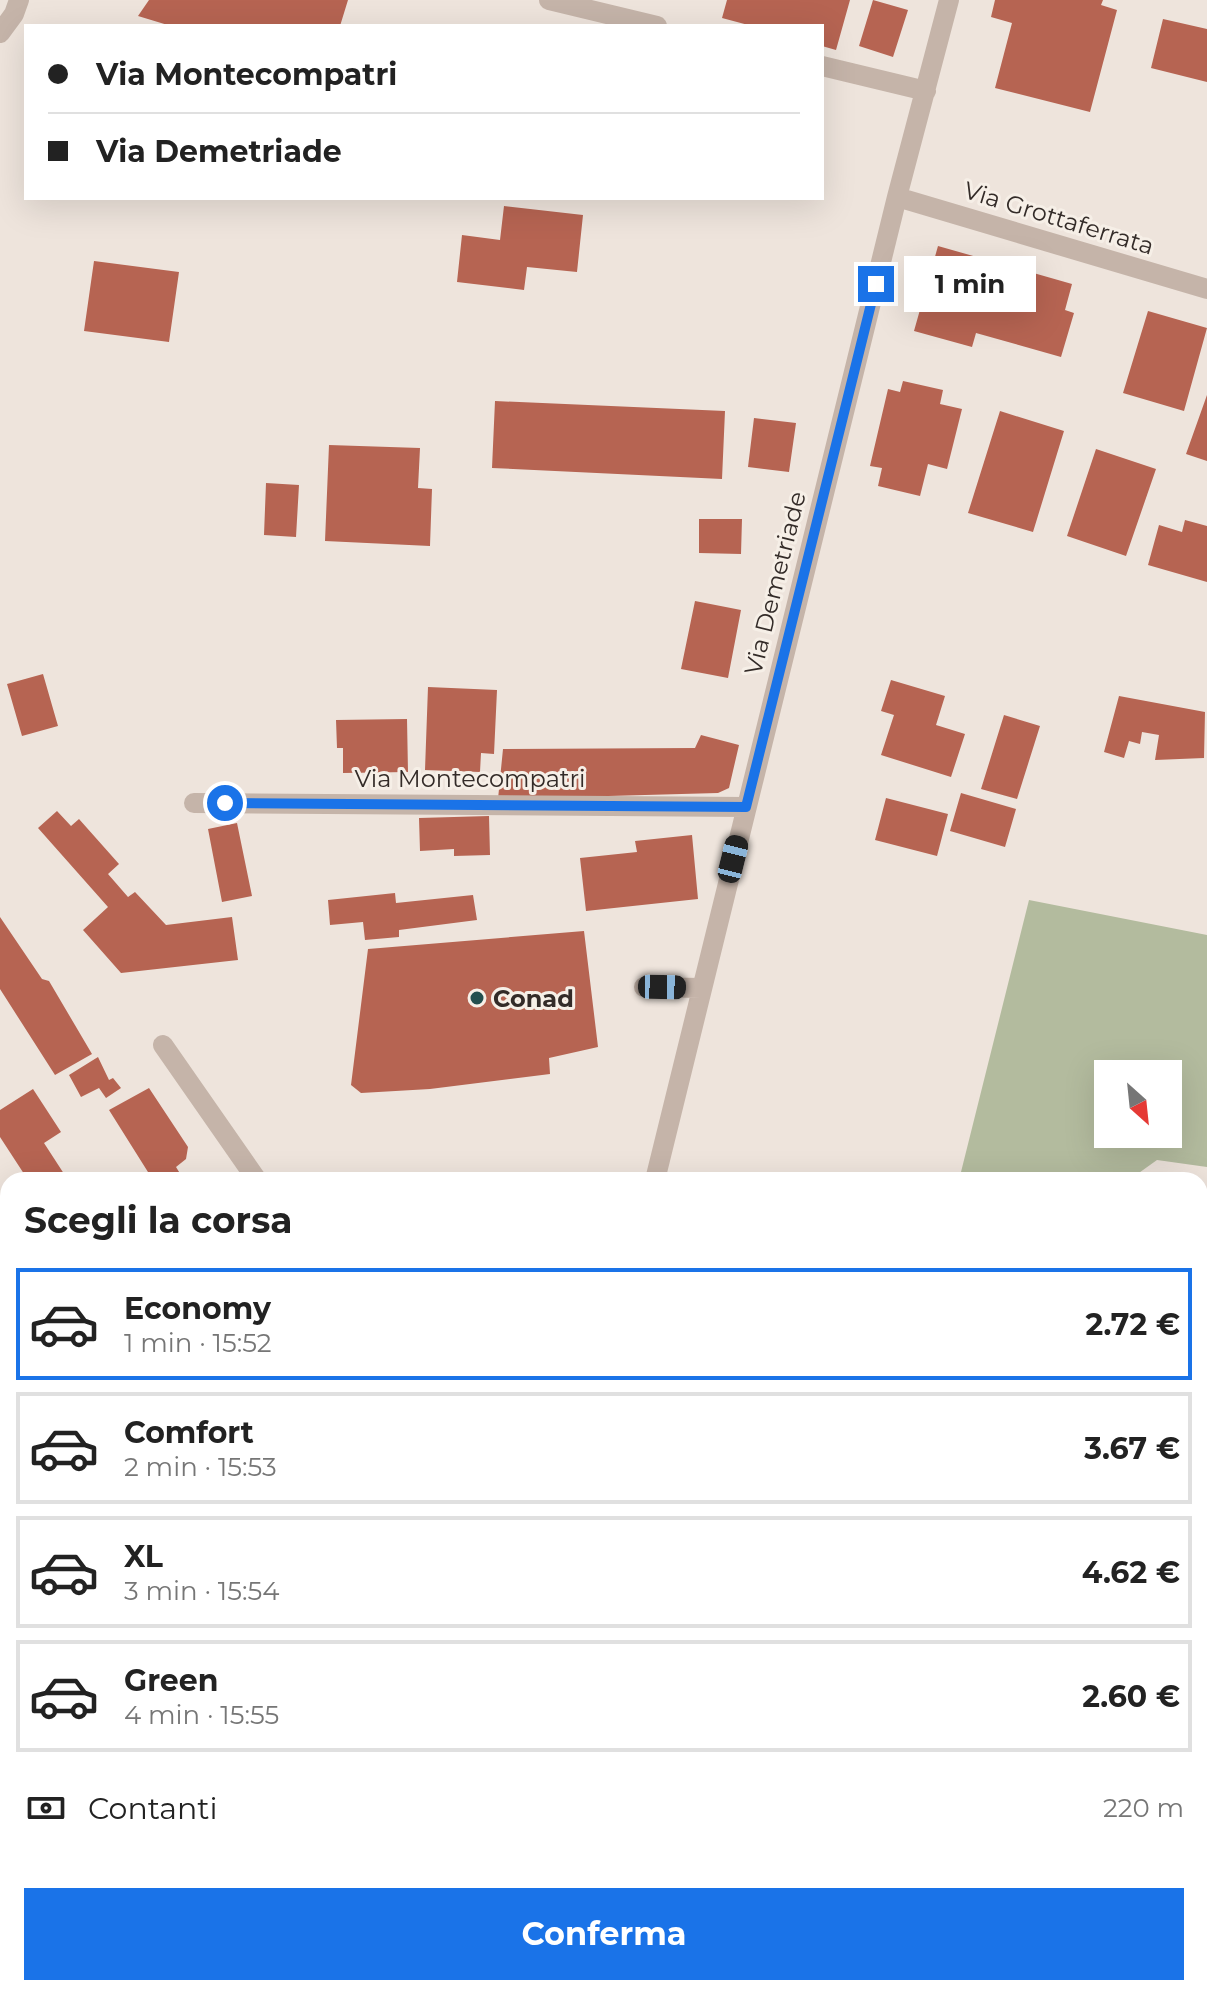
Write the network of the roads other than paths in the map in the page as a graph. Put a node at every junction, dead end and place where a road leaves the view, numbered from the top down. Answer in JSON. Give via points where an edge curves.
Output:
{"nodes":[{"id":1,"x":19,"y":0,"type":"edge"},
{"id":2,"x":549,"y":0,"type":"edge"},
{"id":3,"x":949,"y":0,"type":"edge"},
{"id":4,"x":649,"y":24,"type":"edge"},
{"id":5,"x":0,"y":33,"type":"edge"},
{"id":6,"x":824,"y":66,"type":"edge"},
{"id":7,"x":926,"y":91,"type":"junction"},
{"id":8,"x":897,"y":197,"type":"junction"},
{"id":9,"x":1207,"y":289,"type":"edge"},
{"id":10,"x":194,"y":803,"type":"dead end"},
{"id":11,"x":746,"y":807,"type":"junction"},
{"id":12,"x":644,"y":987,"type":"dead end"},
{"id":13,"x":701,"y":988,"type":"junction"},
{"id":14,"x":163,"y":1045,"type":"dead end"},
{"id":15,"x":251,"y":1172,"type":"edge"},
{"id":16,"x":657,"y":1172,"type":"edge"}],
"edges":[{"from":1,"to":5,"type":"street"},
{"from":2,"to":4,"type":"street"},
{"from":3,"to":7,"type":"street","name":"Via Demetriade"},
{"from":6,"to":7,"type":"street"},
{"from":7,"to":8,"type":"street","name":"Via Demetriade"},
{"from":8,"to":9,"type":"street","name":"Via Grottaferrata"},
{"from":8,"to":11,"type":"street","name":"Via Demetriade"},
{"from":10,"to":11,"type":"street","name":"Via Montecompatri"},
{"from":11,"to":13,"type":"street","name":"Via Demetriade"},
{"from":12,"to":13,"type":"street"},
{"from":13,"to":16,"type":"street","name":"Via Demetriade"},
{"from":14,"to":15,"type":"street"}]}
